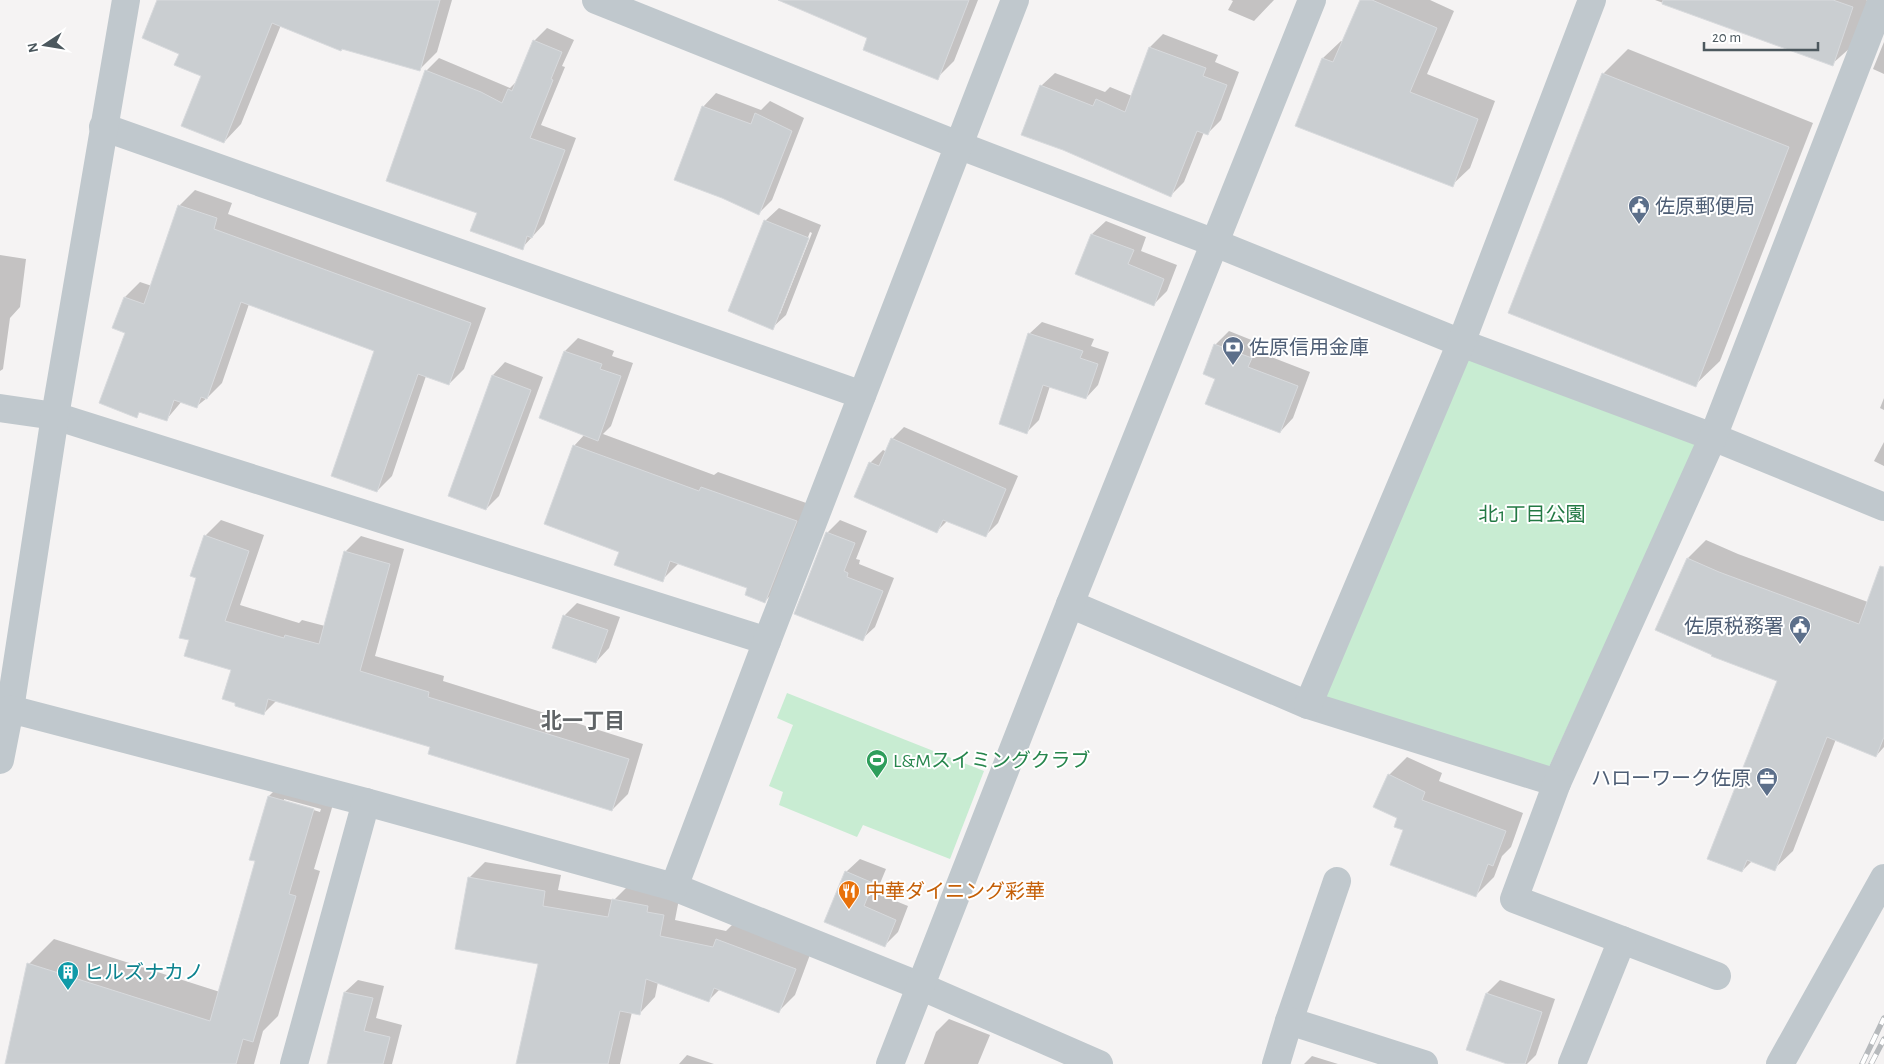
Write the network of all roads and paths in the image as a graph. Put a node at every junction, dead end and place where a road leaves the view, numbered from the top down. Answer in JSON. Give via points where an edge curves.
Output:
{"nodes":[{"id":1,"x":126,"y":0,"type":"edge"},
{"id":2,"x":596,"y":0,"type":"edge"},
{"id":3,"x":1015,"y":0,"type":"edge"},
{"id":4,"x":1312,"y":0,"type":"edge"},
{"id":5,"x":1592,"y":0,"type":"edge"},
{"id":6,"x":1882,"y":0,"type":"edge"},
{"id":7,"x":103,"y":127,"type":"junction"},
{"id":8,"x":958,"y":145,"type":"junction"},
{"id":9,"x":1215,"y":243,"type":"junction"},
{"id":10,"x":1461,"y":343,"type":"junction"},
{"id":11,"x":862,"y":395,"type":"junction"},
{"id":12,"x":0,"y":408,"type":"edge"},
{"id":13,"x":55,"y":416,"type":"junction"},
{"id":14,"x":1713,"y":437,"type":"junction"},
{"id":15,"x":1884,"y":507,"type":"edge"},
{"id":16,"x":1070,"y":604,"type":"junction"},
{"id":17,"x":767,"y":640,"type":"junction"},
{"id":18,"x":1308,"y":705,"type":"junction"},
{"id":19,"x":10,"y":709,"type":"junction"},
{"id":20,"x":0,"y":760,"type":"edge"},
{"id":21,"x":1557,"y":783,"type":"junction"},
{"id":22,"x":366,"y":802,"type":"junction"},
{"id":23,"x":1884,"y":878,"type":"edge"},
{"id":24,"x":1337,"y":880,"type":"dead end"},
{"id":25,"x":674,"y":887,"type":"junction"},
{"id":26,"x":1622,"y":940,"type":"junction"},
{"id":27,"x":1717,"y":976,"type":"dead end"},
{"id":28,"x":920,"y":986,"type":"junction"},
{"id":29,"x":1289,"y":1021,"type":"junction"},
{"id":30,"x":294,"y":1064,"type":"edge"},
{"id":31,"x":890,"y":1064,"type":"edge"},
{"id":32,"x":1100,"y":1064,"type":"edge"},
{"id":33,"x":1276,"y":1064,"type":"edge"},
{"id":34,"x":1424,"y":1064,"type":"edge"},
{"id":35,"x":1572,"y":1064,"type":"edge"},
{"id":36,"x":1780,"y":1064,"type":"edge"}],
"edges":[{"from":1,"to":7,"type":"street"},
{"from":2,"to":8,"type":"street"},
{"from":3,"to":8,"type":"street"},
{"from":4,"to":9,"type":"street"},
{"from":5,"to":10,"type":"street"},
{"from":6,"to":14,"type":"street"},
{"from":7,"to":11,"type":"street"},
{"from":7,"to":13,"type":"street"},
{"from":8,"to":9,"type":"street"},
{"from":8,"to":11,"type":"street"},
{"from":9,"to":10,"type":"street"},
{"from":9,"to":16,"type":"street"},
{"from":10,"to":14,"type":"street"},
{"from":10,"to":18,"type":"street"},
{"from":11,"to":17,"type":"street"},
{"from":12,"to":13,"type":"street"},
{"from":13,"to":17,"type":"street"},
{"from":13,"to":19,"type":"street"},
{"from":14,"to":15,"type":"street"},
{"from":14,"to":21,"type":"street"},
{"from":16,"to":18,"type":"street"},
{"from":16,"to":28,"type":"street"},
{"from":17,"to":25,"type":"street"},
{"from":18,"to":21,"type":"street"},
{"from":19,"to":20,"type":"street"},
{"from":19,"to":22,"type":"street"},
{"from":21,"to":26,"type":"street","via":[[1514,899]]},
{"from":22,"to":25,"type":"street"},
{"from":22,"to":30,"type":"street"},
{"from":23,"to":36,"type":"street"},
{"from":24,"to":29,"type":"street"},
{"from":25,"to":28,"type":"street"},
{"from":26,"to":27,"type":"street"},
{"from":26,"to":35,"type":"street"},
{"from":28,"to":31,"type":"street"},
{"from":28,"to":32,"type":"street"},
{"from":29,"to":33,"type":"street"},
{"from":29,"to":34,"type":"street"}]}
